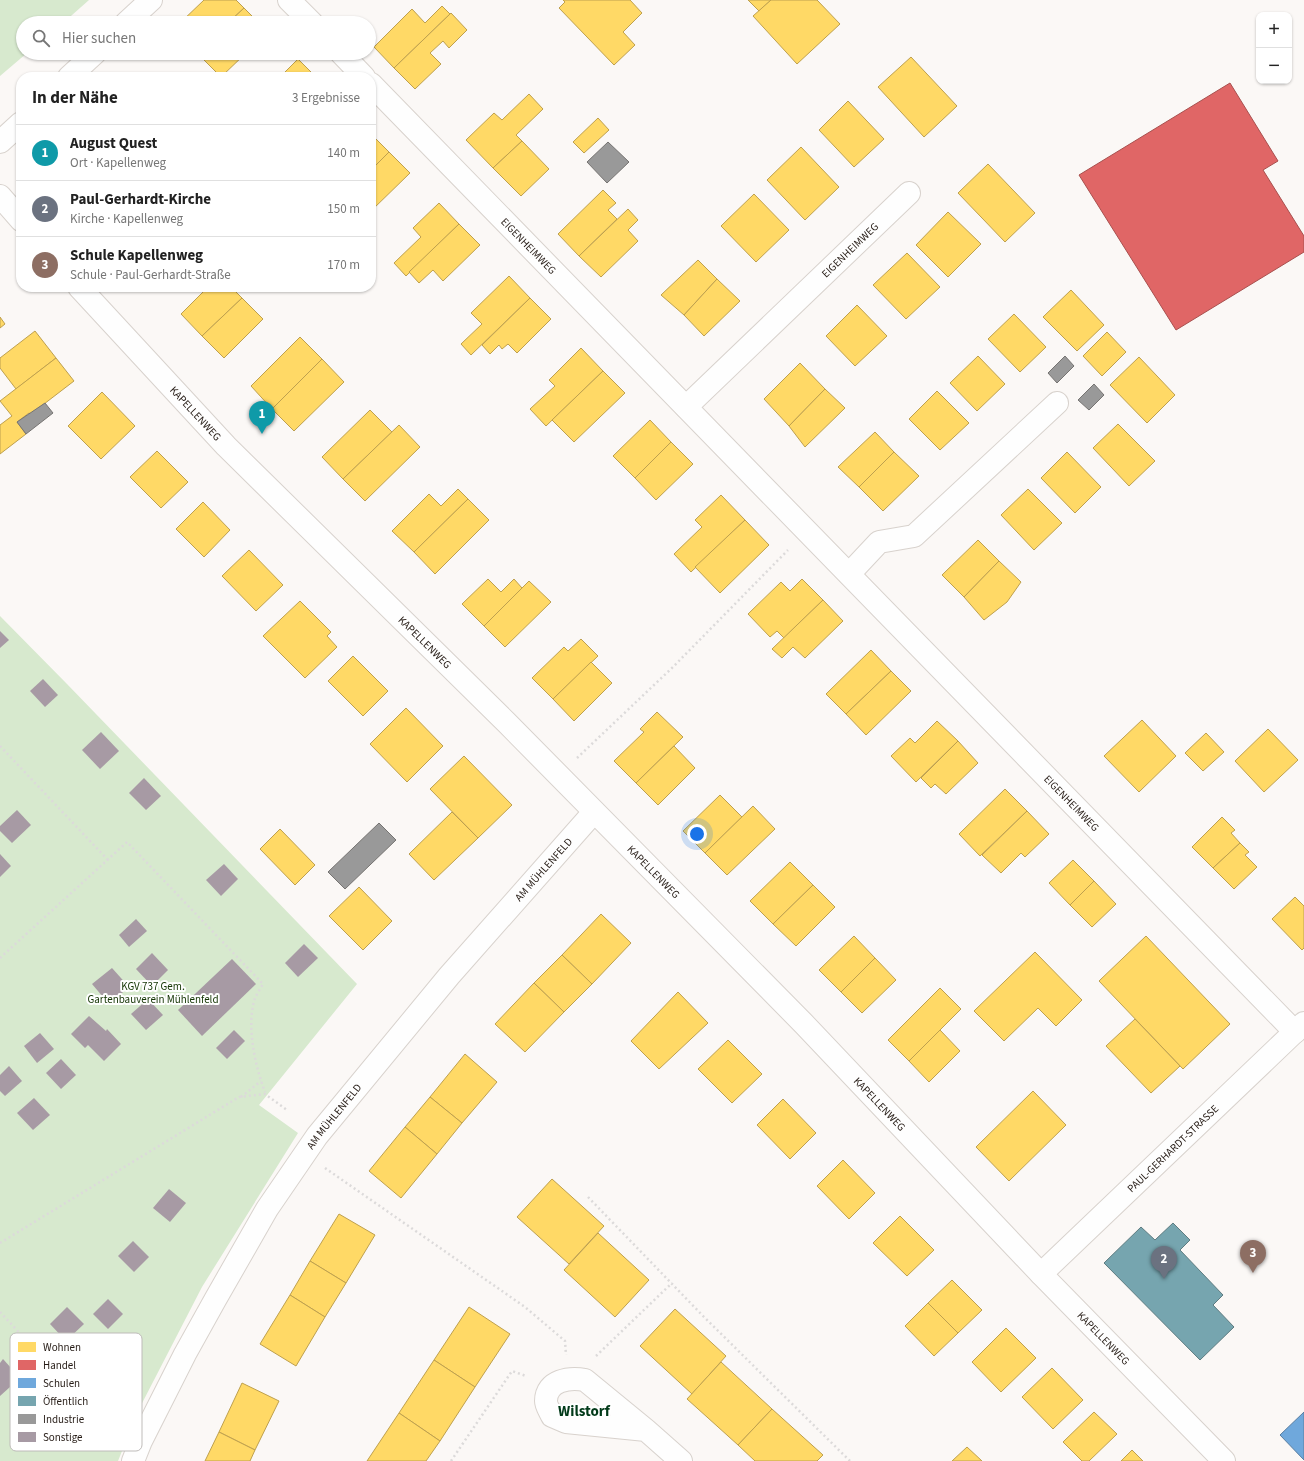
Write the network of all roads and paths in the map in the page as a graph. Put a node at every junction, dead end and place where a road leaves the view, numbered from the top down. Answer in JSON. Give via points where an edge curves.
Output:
{"nodes":[{"id":1,"x":151,"y":0,"type":"edge"},
{"id":2,"x":289,"y":0,"type":"edge"},
{"id":3,"x":134,"y":16,"type":"edge"},
{"id":4,"x":305,"y":16,"type":"edge"},
{"id":5,"x":87,"y":60,"type":"edge"},
{"id":6,"x":348,"y":60,"type":"edge"},
{"id":7,"x":74,"y":72,"type":"edge"},
{"id":8,"x":359,"y":72,"type":"edge"},
{"id":9,"x":376,"y":89,"type":"edge"},
{"id":10,"x":16,"y":128,"type":"edge"},
{"id":11,"x":0,"y":142,"type":"edge"},
{"id":12,"x":909,"y":193,"type":"dead end"},
{"id":13,"x":0,"y":196,"type":"edge"},
{"id":14,"x":16,"y":214,"type":"edge"},
{"id":15,"x":84,"y":292,"type":"edge"},
{"id":16,"x":1057,"y":403,"type":"dead end"},
{"id":17,"x":686,"y":407,"type":"junction"},
{"id":18,"x":807,"y":531,"type":"junction"},
{"id":19,"x":848,"y":574,"type":"junction"},
{"id":20,"x":0,"y":746,"type":"edge"},
{"id":21,"x":558,"y":776,"type":"junction"},
{"id":22,"x":594,"y":812,"type":"junction"},
{"id":23,"x":108,"y":860,"type":"junction"},
{"id":24,"x":0,"y":958,"type":"edge"},
{"id":25,"x":1300,"y":1027,"type":"edge"},
{"id":26,"x":261,"y":1081,"type":"junction"},
{"id":27,"x":265,"y":1092,"type":"dead end"},
{"id":28,"x":240,"y":1097,"type":"junction"},
{"id":29,"x":287,"y":1110,"type":"dead end"},
{"id":30,"x":321,"y":1166,"type":"dead end"},
{"id":31,"x":588,"y":1197,"type":"dead end"},
{"id":32,"x":0,"y":1243,"type":"edge"},
{"id":33,"x":1041,"y":1274,"type":"junction"},
{"id":34,"x":672,"y":1283,"type":"junction"},
{"id":35,"x":0,"y":1312,"type":"edge"},
{"id":36,"x":20,"y":1333,"type":"edge"},
{"id":37,"x":566,"y":1381,"type":"junction"},
{"id":38,"x":646,"y":1430,"type":"junction"},
{"id":39,"x":142,"y":1438,"type":"edge"},
{"id":40,"x":136,"y":1451,"type":"edge"},
{"id":41,"x":132,"y":1461,"type":"edge"},
{"id":42,"x":451,"y":1461,"type":"edge"},
{"id":43,"x":681,"y":1461,"type":"edge"},
{"id":44,"x":850,"y":1461,"type":"edge"},
{"id":45,"x":1224,"y":1461,"type":"edge"}],
"edges":[{"from":1,"to":3,"type":"street"},
{"from":2,"to":4,"type":"street"},
{"from":5,"to":7,"type":"street"},
{"from":6,"to":8,"type":"street"},
{"from":9,"to":17,"type":"street","name":"EIGENHEIMWEG"},
{"from":10,"to":11,"type":"street"},
{"from":12,"to":17,"type":"street","name":"EIGENHEIMWEG"},
{"from":13,"to":14,"type":"street"},
{"from":15,"to":21,"type":"street","name":"KAPELLENWEG","via":[[226,446]]},
{"from":16,"to":19,"type":"street","via":[[914,536],[879,542]]},
{"from":17,"to":18,"type":"street","name":"EIGENHEIMWEG"},
{"from":18,"to":19,"type":"street","name":"EIGENHEIMWEG"},
{"from":18,"to":21,"type":"path","via":[[673,668]]},
{"from":19,"to":25,"type":"street","name":"EIGENHEIMWEG"},
{"from":20,"to":23,"type":"path"},
{"from":21,"to":22,"type":"street","name":"KAPELLENWEG"},
{"from":22,"to":33,"type":"street","name":"KAPELLENWEG","via":[[804,1024]]},
{"from":22,"to":39,"type":"street","name":"AM MÜHLENFELD","via":[[449,976],[317,1136],[267,1209],[185,1354]]},
{"from":23,"to":24,"type":"path"},
{"from":23,"to":26,"type":"path","via":[[127,842],[263,984],[254,1000],[252,1023],[255,1056]]},
{"from":25,"to":33,"type":"street","name":"PAUL-GERHARDT-STRASSE"},
{"from":26,"to":27,"type":"path"},
{"from":26,"to":28,"type":"path"},
{"from":28,"to":29,"type":"path","via":[[265,1094]]},
{"from":28,"to":32,"type":"path"},
{"from":30,"to":37,"type":"path","via":[[525,1307],[565,1341]]},
{"from":31,"to":34,"type":"path"},
{"from":33,"to":45,"type":"street","name":"KAPELLENWEG"},
{"from":34,"to":37,"type":"path"},
{"from":34,"to":44,"type":"path"},
{"from":35,"to":36,"type":"path"},
{"from":37,"to":38,"type":"street","via":[[585,1380]]},
{"from":37,"to":38,"type":"street","via":[[547,1394],[546,1403],[552,1416],[566,1422]]},
{"from":37,"to":42,"type":"path","via":[[512,1371]]},
{"from":38,"to":43,"type":"street"},
{"from":40,"to":41,"type":"street","name":"AM MÜHLENFELD"}]}
